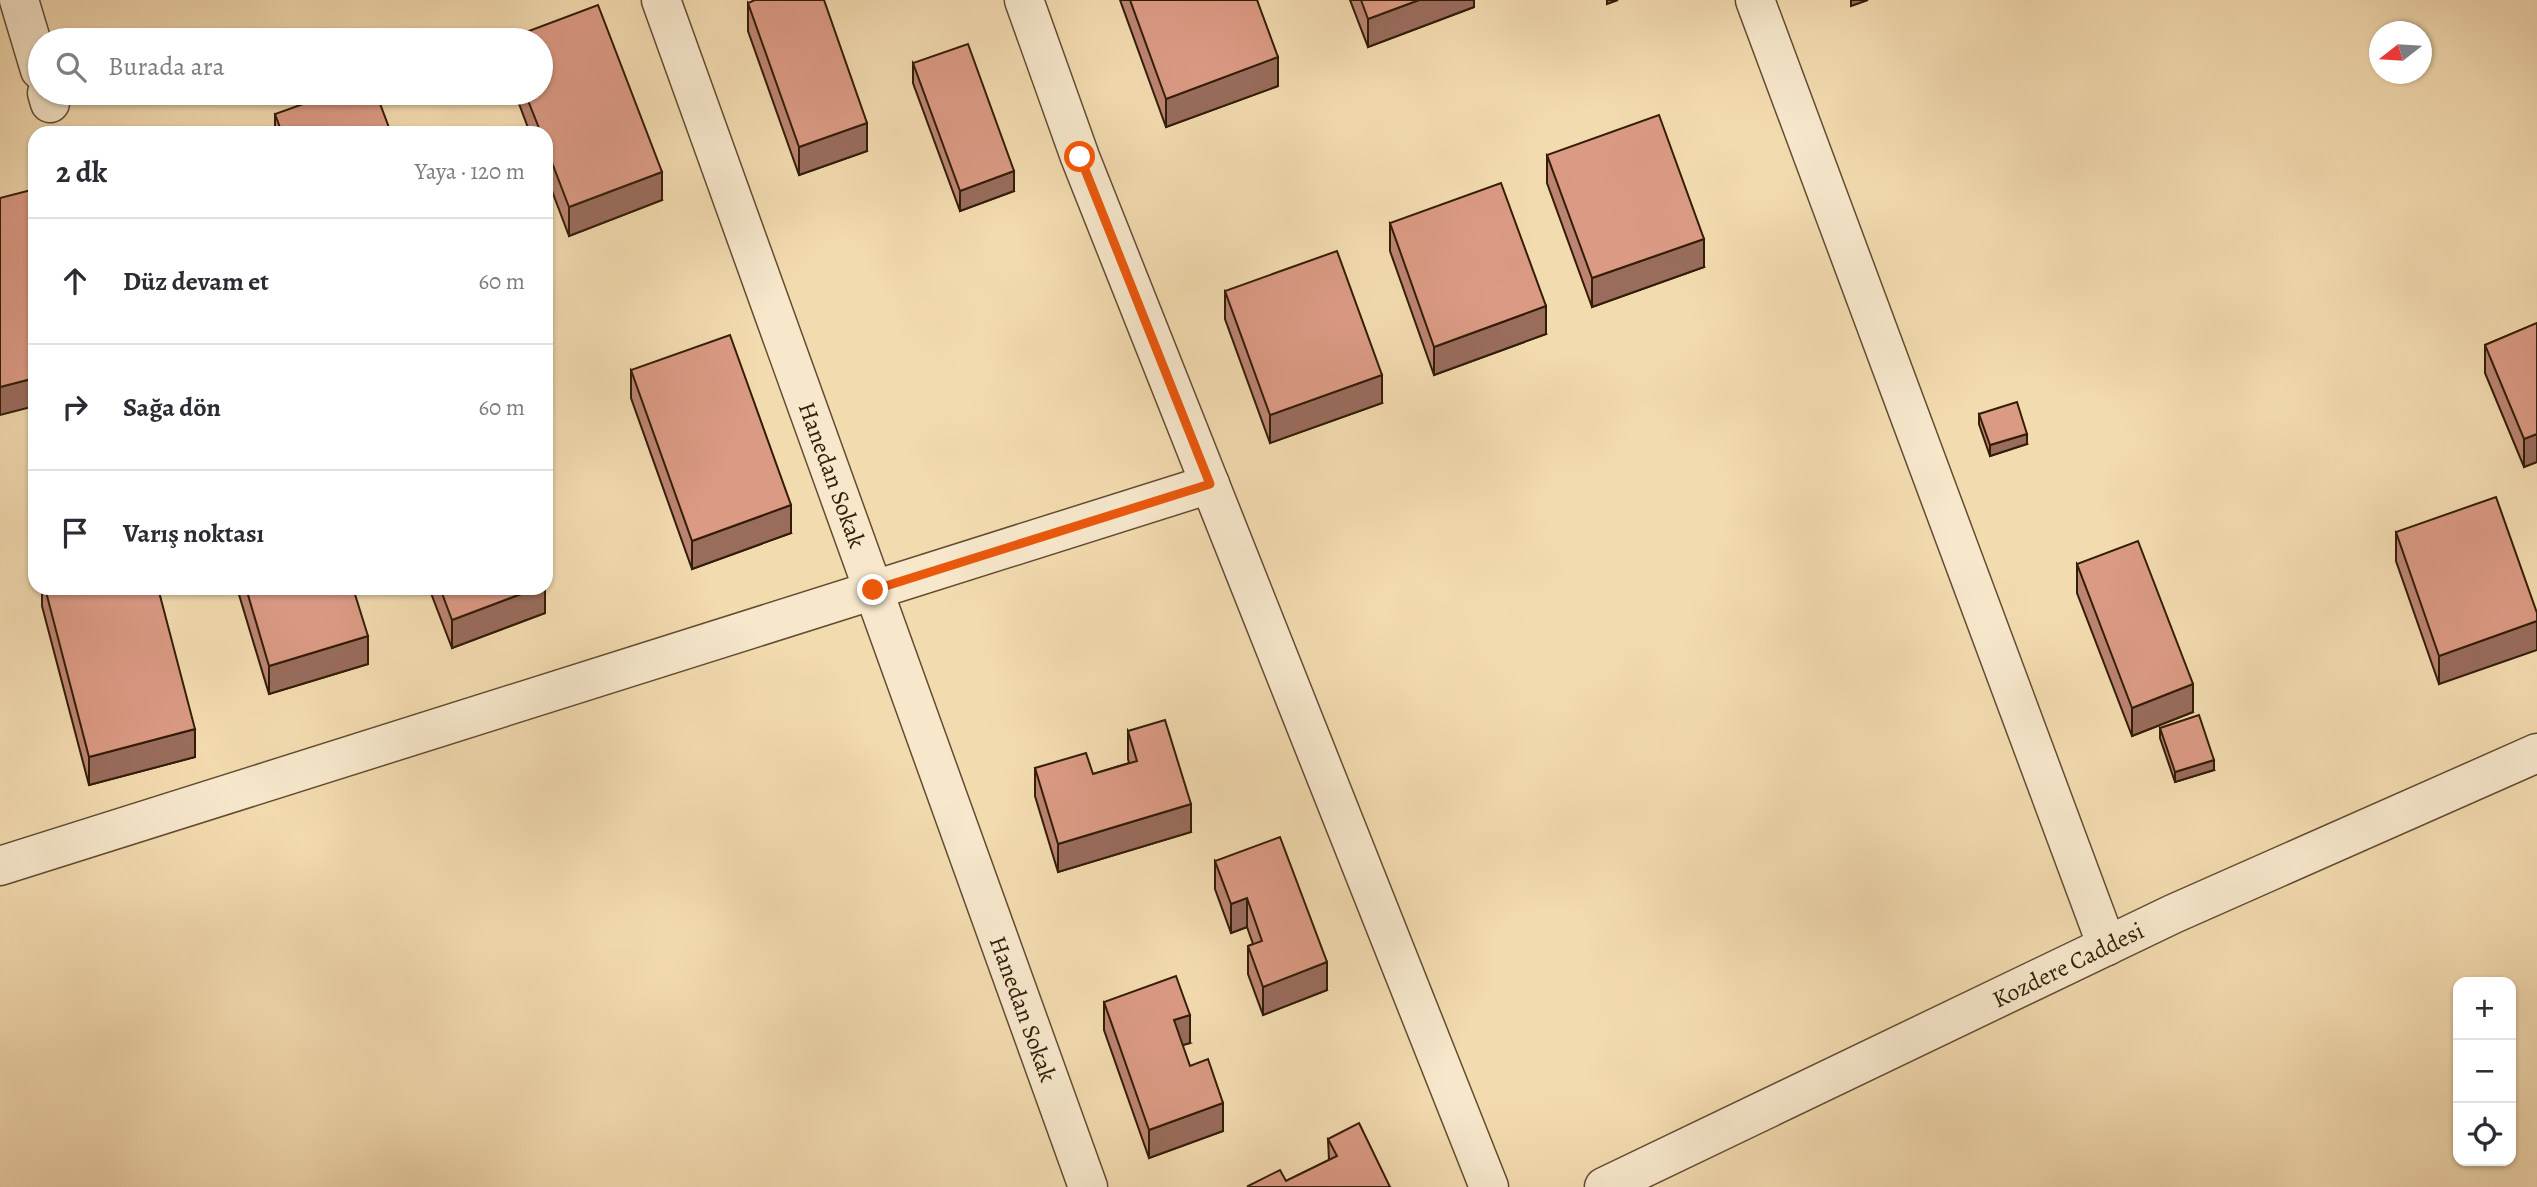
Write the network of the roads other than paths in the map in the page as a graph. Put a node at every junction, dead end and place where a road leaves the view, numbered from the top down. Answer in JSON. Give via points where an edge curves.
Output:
{"nodes":[{"id":1,"x":19,"y":0,"type":"edge"},
{"id":2,"x":661,"y":0,"type":"edge"},
{"id":3,"x":1024,"y":0,"type":"edge"},
{"id":4,"x":1755,"y":0,"type":"edge"},
{"id":5,"x":28,"y":29,"type":"edge"},
{"id":6,"x":1210,"y":484,"type":"junction"},
{"id":7,"x":873,"y":590,"type":"junction"},
{"id":8,"x":2537,"y":753,"type":"edge"},
{"id":9,"x":0,"y":866,"type":"edge"},
{"id":10,"x":2107,"y":946,"type":"junction"},
{"id":11,"x":1088,"y":1187,"type":"edge"},
{"id":12,"x":1489,"y":1187,"type":"edge"},
{"id":13,"x":1604,"y":1187,"type":"edge"}],
"edges":[{"from":1,"to":5,"type":"street"},
{"from":2,"to":7,"type":"street","name":"Hanedan Sokak"},
{"from":3,"to":6,"type":"street","via":[[1080,157]]},
{"from":4,"to":10,"type":"street"},
{"from":6,"to":7,"type":"street"},
{"from":6,"to":12,"type":"street"},
{"from":7,"to":9,"type":"street"},
{"from":7,"to":11,"type":"street","name":"Hanedan Sokak"},
{"from":8,"to":10,"type":"street","name":"Kozdere Caddesi"},
{"from":10,"to":13,"type":"street","name":"Kozdere Caddesi"}]}
